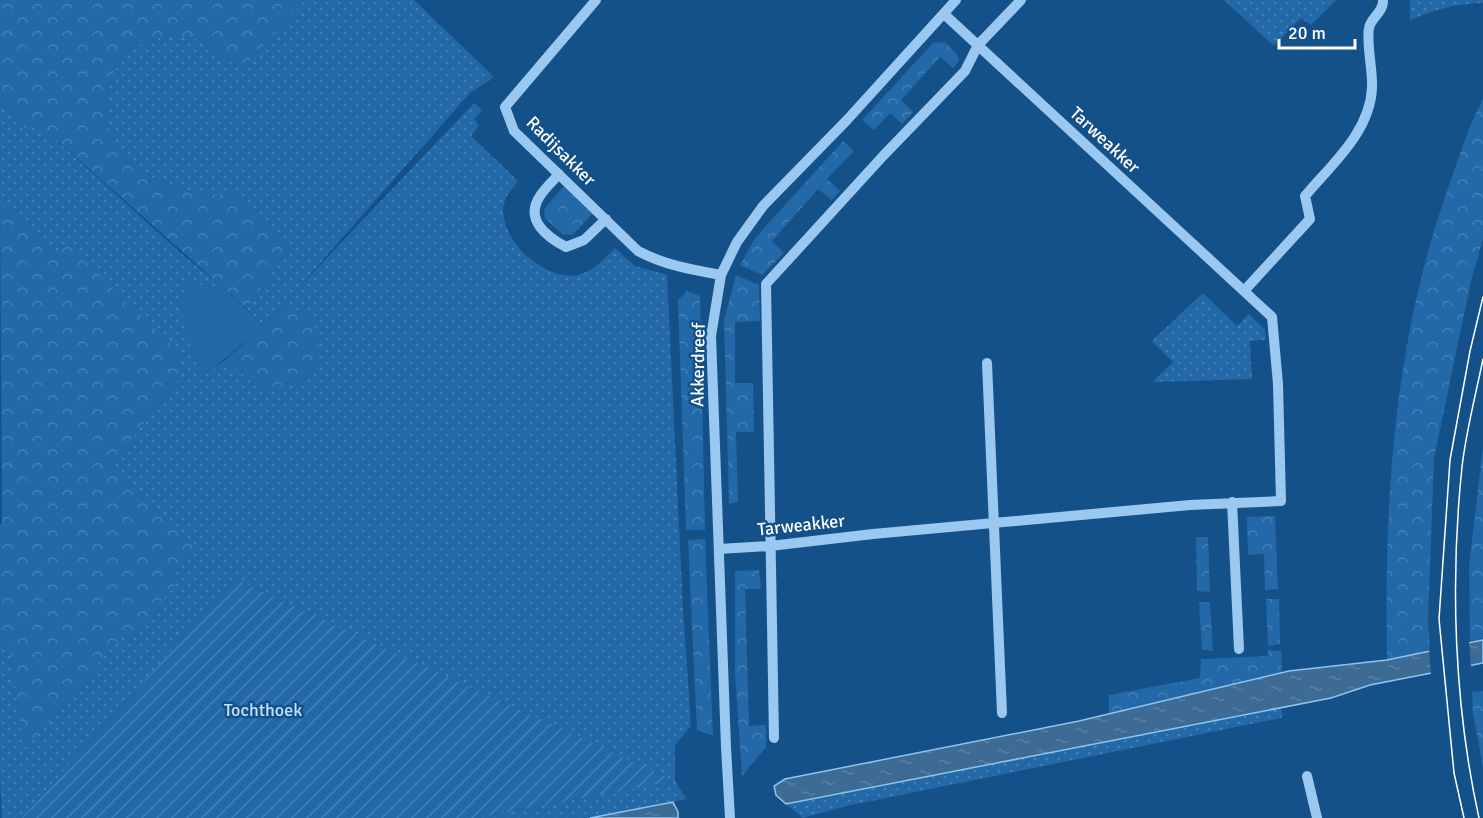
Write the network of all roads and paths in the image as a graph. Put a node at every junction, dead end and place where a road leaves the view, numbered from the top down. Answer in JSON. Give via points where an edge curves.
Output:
{"nodes":[{"id":1,"x":596,"y":0,"type":"edge"},
{"id":2,"x":956,"y":0,"type":"edge"},
{"id":3,"x":1021,"y":0,"type":"edge"},
{"id":4,"x":1383,"y":0,"type":"edge"},
{"id":5,"x":944,"y":14,"type":"junction"},
{"id":6,"x":978,"y":45,"type":"junction"},
{"id":7,"x":559,"y":174,"type":"junction"},
{"id":8,"x":606,"y":219,"type":"junction"},
{"id":9,"x":722,"y":275,"type":"junction"},
{"id":10,"x":1244,"y":291,"type":"junction"},
{"id":11,"x":987,"y":363,"type":"dead end"},
{"id":12,"x":1232,"y":502,"type":"junction"},
{"id":13,"x":995,"y":524,"type":"junction"},
{"id":14,"x":770,"y":546,"type":"junction"},
{"id":15,"x":718,"y":549,"type":"junction"},
{"id":16,"x":1239,"y":649,"type":"dead end"},
{"id":17,"x":1002,"y":713,"type":"dead end"},
{"id":18,"x":774,"y":738,"type":"dead end"},
{"id":19,"x":1307,"y":776,"type":"dead end"},
{"id":20,"x":730,"y":818,"type":"edge"},
{"id":21,"x":1317,"y":818,"type":"edge"}],
"edges":[{"from":1,"to":7,"type":"street","name":"Radijsakker","via":[[505,108],[514,130]]},
{"from":2,"to":5,"type":"street","name":"Akkerdreef"},
{"from":3,"to":6,"type":"street"},
{"from":4,"to":10,"type":"street","via":[[1384,7],[1369,26],[1372,89],[1360,132],[1305,196],[1310,219]]},
{"from":5,"to":6,"type":"street","name":"Tarweakker"},
{"from":5,"to":9,"type":"street","name":"Akkerdreef","via":[[763,206],[737,242]]},
{"from":6,"to":10,"type":"street","name":"Tarweakker"},
{"from":6,"to":14,"type":"street","via":[[965,71],[766,284]]},
{"from":7,"to":8,"type":"street","name":"Radijsakker"},
{"from":7,"to":8,"type":"street","via":[[539,196],[534,213],[539,229],[566,247],[584,240]]},
{"from":8,"to":9,"type":"street","name":"Radijsakker","via":[[638,251],[650,257]]},
{"from":9,"to":15,"type":"street","name":"Akkerdreef","via":[[711,336]]},
{"from":10,"to":12,"type":"street","name":"Tarweakker","via":[[1272,317],[1281,501]]},
{"from":11,"to":13,"type":"street"},
{"from":12,"to":13,"type":"street","name":"Tarweakker"},
{"from":12,"to":16,"type":"street"},
{"from":13,"to":14,"type":"street","name":"Tarweakker"},
{"from":13,"to":17,"type":"street"},
{"from":14,"to":15,"type":"street","name":"Tarweakker"},
{"from":14,"to":18,"type":"street"},
{"from":15,"to":20,"type":"street","name":"Akkerdreef"},
{"from":19,"to":21,"type":"street"}]}
